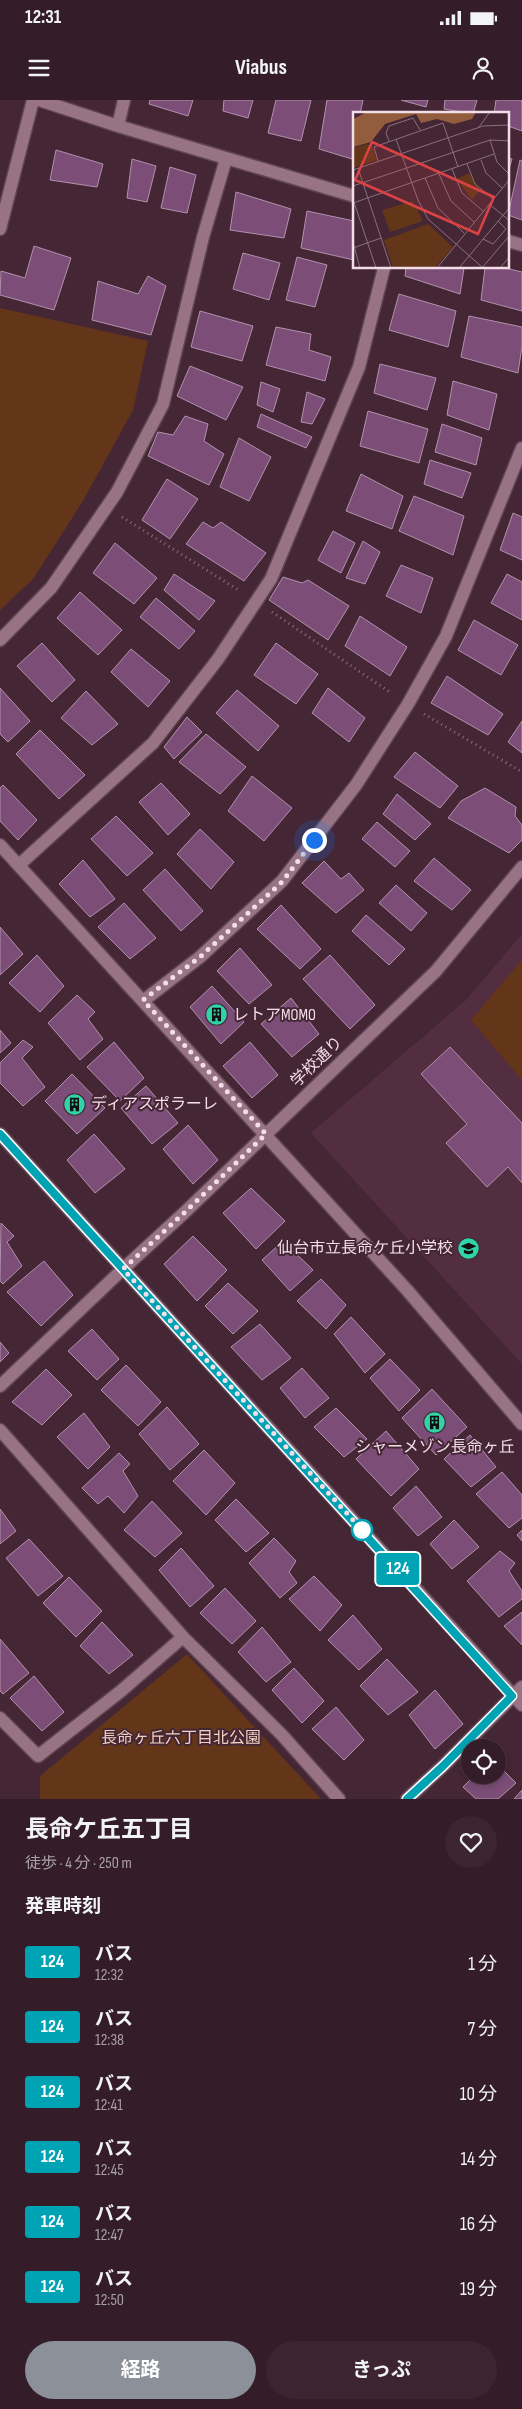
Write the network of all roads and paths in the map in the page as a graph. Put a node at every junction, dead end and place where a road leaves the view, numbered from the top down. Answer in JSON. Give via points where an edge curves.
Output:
{"nodes":[{"id":1,"x":33,"y":100,"type":"edge"},
{"id":2,"x":39,"y":100,"type":"edge"},
{"id":3,"x":124,"y":100,"type":"edge"},
{"id":4,"x":118,"y":126,"type":"junction"},
{"id":5,"x":226,"y":159,"type":"junction"},
{"id":6,"x":353,"y":196,"type":"edge"},
{"id":7,"x":0,"y":229,"type":"edge"},
{"id":8,"x":384,"y":269,"type":"edge"},
{"id":9,"x":522,"y":448,"type":"edge"},
{"id":10,"x":107,"y":507,"type":"junction"},
{"id":11,"x":256,"y":601,"type":"junction"},
{"id":12,"x":0,"y":640,"type":"edge"},
{"id":13,"x":408,"y":704,"type":"junction"},
{"id":14,"x":522,"y":772,"type":"edge"},
{"id":15,"x":0,"y":845,"type":"edge"},
{"id":16,"x":19,"y":864,"type":"junction"},
{"id":17,"x":522,"y":867,"type":"edge"},
{"id":18,"x":143,"y":1000,"type":"junction"},
{"id":19,"x":0,"y":1134,"type":"edge"},
{"id":20,"x":266,"y":1134,"type":"junction"},
{"id":21,"x":123,"y":1269,"type":"junction"},
{"id":22,"x":0,"y":1386,"type":"edge"},
{"id":23,"x":522,"y":1424,"type":"edge"},
{"id":24,"x":0,"y":1430,"type":"edge"},
{"id":25,"x":183,"y":1636,"type":"junction"},
{"id":26,"x":522,"y":1687,"type":"edge"},
{"id":27,"x":512,"y":1696,"type":"junction"},
{"id":28,"x":522,"y":1705,"type":"edge"},
{"id":29,"x":0,"y":1718,"type":"edge"},
{"id":30,"x":339,"y":1799,"type":"edge"},
{"id":31,"x":407,"y":1799,"type":"edge"}],
"edges":[{"from":1,"to":7,"type":"street"},
{"from":2,"to":4,"type":"street"},
{"from":3,"to":4,"type":"street"},
{"from":4,"to":5,"type":"street"},
{"from":5,"to":6,"type":"street"},
{"from":5,"to":10,"type":"street","via":[[201,246],[163,404]]},
{"from":8,"to":11,"type":"street","via":[[359,367],[272,579]]},
{"from":9,"to":13,"type":"street","via":[[446,636]]},
{"from":10,"to":11,"type":"path"},
{"from":10,"to":12,"type":"street","via":[[51,588]]},
{"from":11,"to":13,"type":"path"},
{"from":11,"to":16,"type":"street","via":[[218,659],[153,743]]},
{"from":13,"to":14,"type":"path"},
{"from":13,"to":18,"type":"street","via":[[356,785],[282,882],[200,957]]},
{"from":15,"to":16,"type":"street"},
{"from":16,"to":18,"type":"street"},
{"from":17,"to":20,"type":"street","name":"学校通り","via":[[436,972]]},
{"from":18,"to":20,"type":"street"},
{"from":19,"to":21,"type":"street"},
{"from":20,"to":21,"type":"street","name":"学校通り"},
{"from":20,"to":23,"type":"street"},
{"from":21,"to":22,"type":"street","name":"学校通り"},
{"from":21,"to":27,"type":"street"},
{"from":24,"to":25,"type":"street"},
{"from":25,"to":29,"type":"street","via":[[121,1691],[38,1756]]},
{"from":25,"to":30,"type":"street","via":[[282,1735]]},
{"from":26,"to":27,"type":"street"},
{"from":27,"to":28,"type":"street"},
{"from":27,"to":31,"type":"street"}]}
